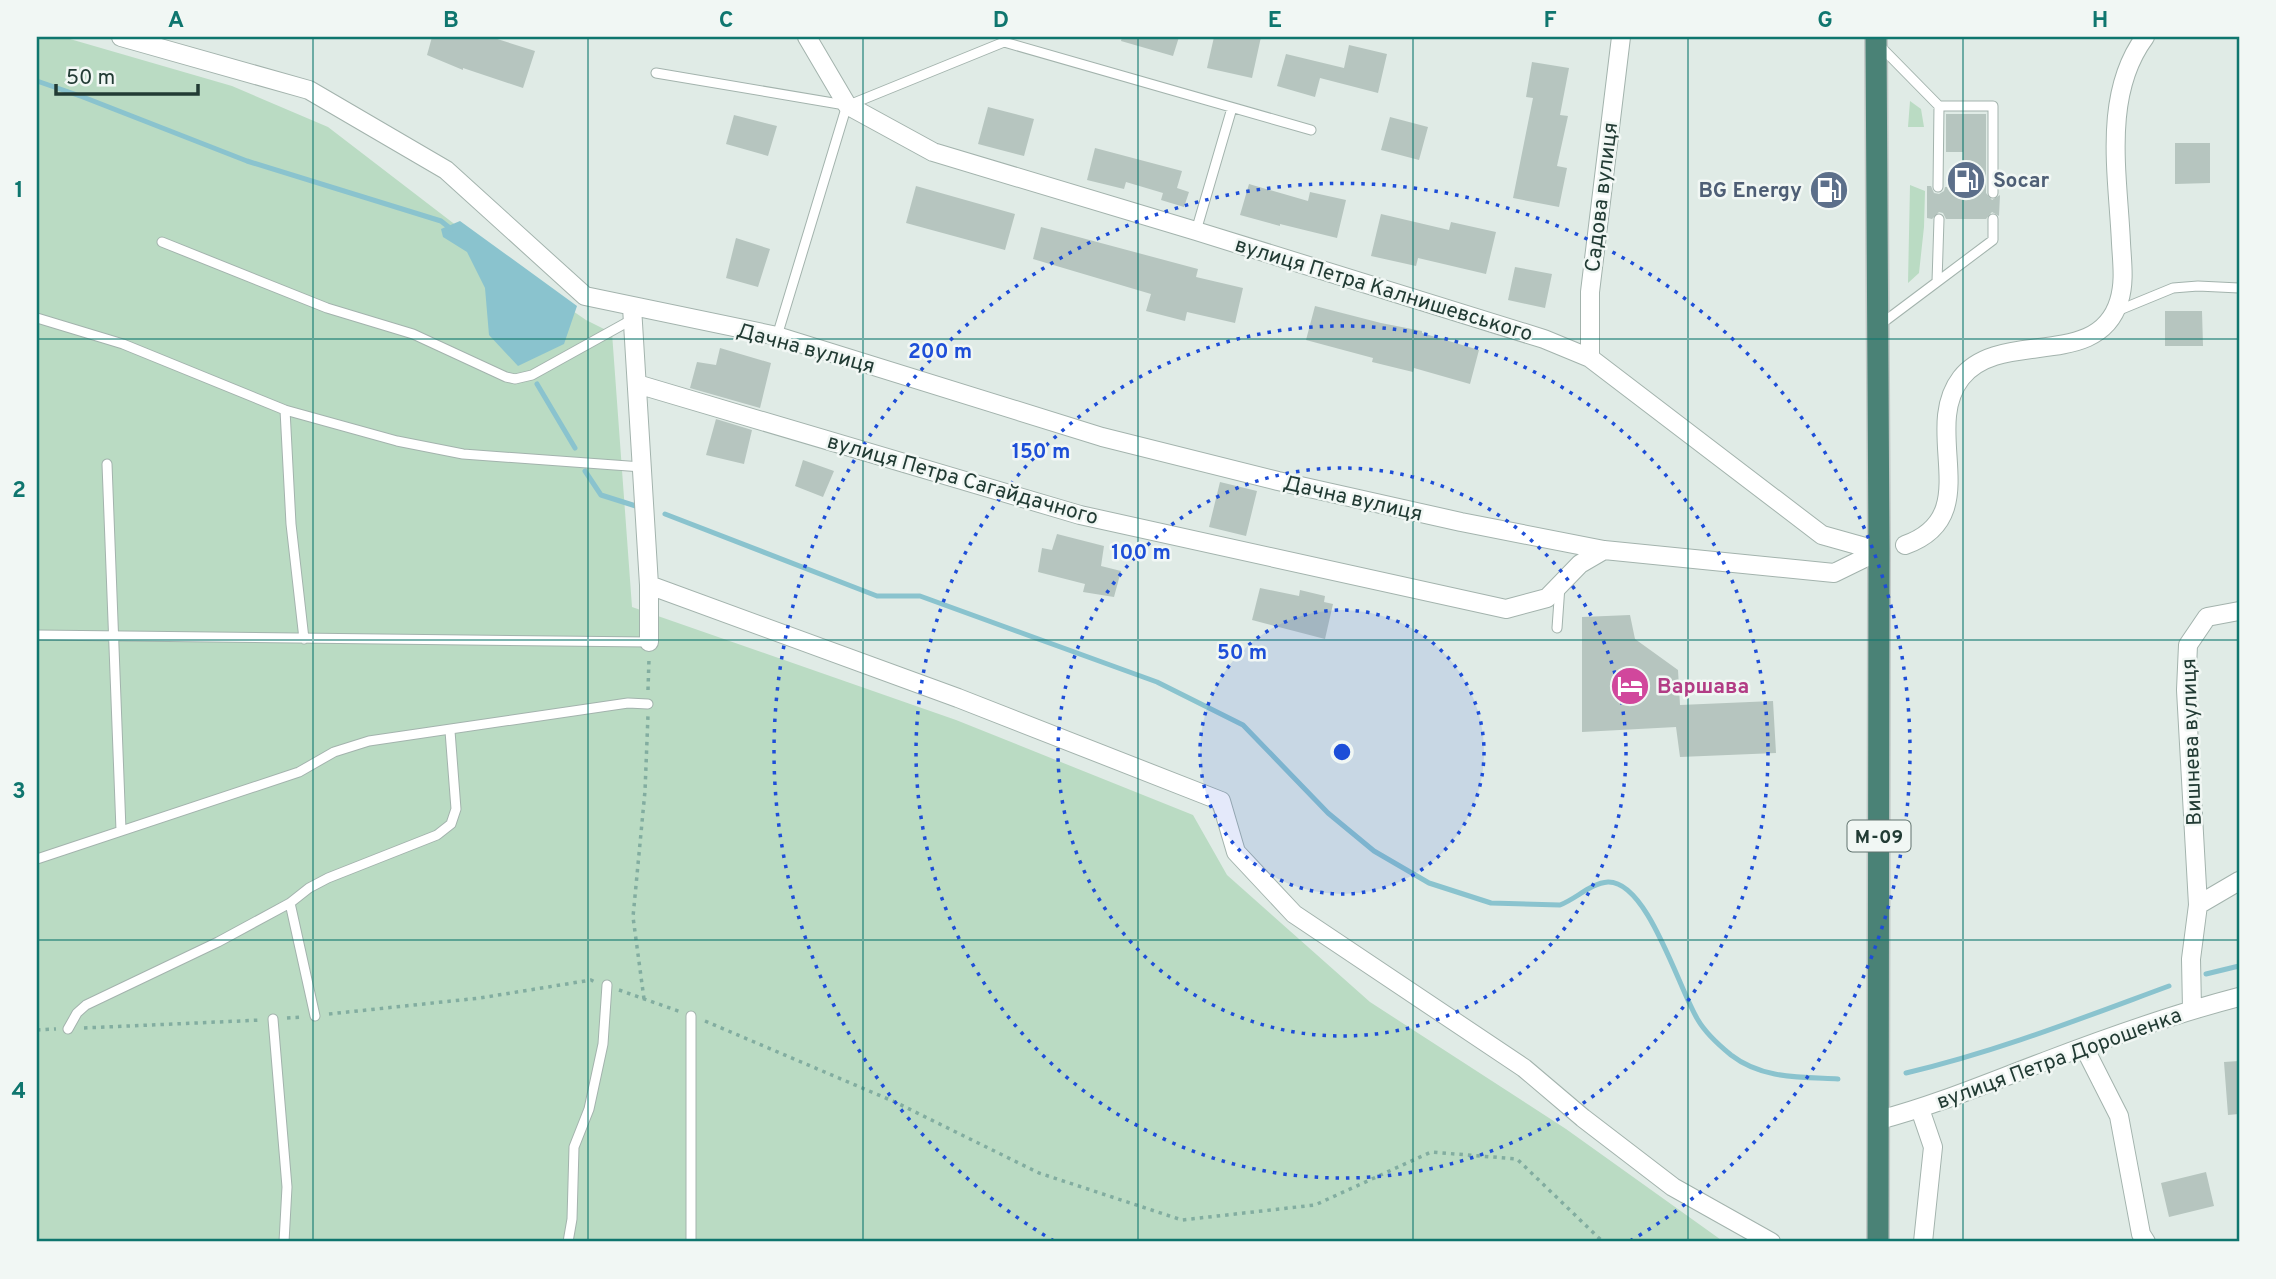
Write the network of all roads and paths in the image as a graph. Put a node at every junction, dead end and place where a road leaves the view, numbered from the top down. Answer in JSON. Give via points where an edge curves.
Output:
{"nodes":[{"id":1,"x":121,"y":37,"type":"edge"},
{"id":2,"x":807,"y":37,"type":"edge"},
{"id":3,"x":1621,"y":37,"type":"edge"},
{"id":4,"x":2145,"y":37,"type":"edge"},
{"id":5,"x":1876,"y":40,"type":"edge"},
{"id":6,"x":656,"y":73,"type":"dead end"},
{"id":7,"x":847,"y":105,"type":"junction"},
{"id":8,"x":1939,"y":106,"type":"junction"},
{"id":9,"x":1231,"y":108,"type":"junction"},
{"id":10,"x":1311,"y":130,"type":"dead end"},
{"id":11,"x":1938,"y":187,"type":"dead end"},
{"id":12,"x":1993,"y":193,"type":"dead end"},
{"id":13,"x":1939,"y":219,"type":"dead end"},
{"id":14,"x":1993,"y":219,"type":"dead end"},
{"id":15,"x":1196,"y":231,"type":"junction"},
{"id":16,"x":162,"y":242,"type":"dead end"},
{"id":17,"x":1937,"y":282,"type":"junction"},
{"id":18,"x":2239,"y":288,"type":"edge"},
{"id":19,"x":2115,"y":311,"type":"junction"},
{"id":20,"x":633,"y":313,"type":"junction"},
{"id":21,"x":37,"y":318,"type":"edge"},
{"id":22,"x":1876,"y":328,"type":"junction"},
{"id":23,"x":777,"y":337,"type":"junction"},
{"id":24,"x":1590,"y":358,"type":"junction"},
{"id":25,"x":637,"y":384,"type":"junction"},
{"id":26,"x":285,"y":410,"type":"junction"},
{"id":27,"x":107,"y":464,"type":"dead end"},
{"id":28,"x":642,"y":467,"type":"junction"},
{"id":29,"x":1905,"y":545,"type":"joint"},
{"id":30,"x":1604,"y":550,"type":"junction"},
{"id":31,"x":1879,"y":551,"type":"junction"},
{"id":32,"x":1560,"y":584,"type":"junction"},
{"id":33,"x":649,"y":585,"type":"junction"},
{"id":34,"x":2239,"y":611,"type":"edge"},
{"id":35,"x":1557,"y":628,"type":"dead end"},
{"id":36,"x":37,"y":635,"type":"edge"},
{"id":37,"x":113,"y":637,"type":"junction"},
{"id":38,"x":304,"y":639,"type":"junction"},
{"id":39,"x":649,"y":642,"type":"junction"},
{"id":40,"x":648,"y":704,"type":"junction"},
{"id":41,"x":450,"y":731,"type":"junction"},
{"id":42,"x":121,"y":830,"type":"junction"},
{"id":43,"x":37,"y":859,"type":"edge"},
{"id":44,"x":2239,"y":881,"type":"edge"},
{"id":45,"x":290,"y":903,"type":"junction"},
{"id":46,"x":2198,"y":905,"type":"junction"},
{"id":47,"x":607,"y":985,"type":"junction"},
{"id":48,"x":2239,"y":997,"type":"edge"},
{"id":49,"x":644,"y":999,"type":"junction"},
{"id":50,"x":2192,"y":1009,"type":"junction"},
{"id":51,"x":315,"y":1016,"type":"junction"},
{"id":52,"x":691,"y":1016,"type":"junction"},
{"id":53,"x":273,"y":1019,"type":"junction"},
{"id":54,"x":68,"y":1029,"type":"junction"},
{"id":55,"x":37,"y":1030,"type":"edge"},
{"id":56,"x":2084,"y":1047,"type":"junction"},
{"id":57,"x":1920,"y":1110,"type":"junction"},
{"id":58,"x":1879,"y":1120,"type":"junction"},
{"id":59,"x":284,"y":1242,"type":"edge"},
{"id":60,"x":568,"y":1242,"type":"edge"},
{"id":61,"x":691,"y":1242,"type":"edge"},
{"id":62,"x":1603,"y":1242,"type":"edge"},
{"id":63,"x":1771,"y":1242,"type":"edge"},
{"id":64,"x":1878,"y":1242,"type":"edge"},
{"id":65,"x":1923,"y":1242,"type":"edge"},
{"id":66,"x":2146,"y":1242,"type":"edge"}],
"edges":[{"from":1,"to":20,"type":"street","name":"Дачна вулиця","via":[[309,90],[446,170],[585,296]]},
{"from":2,"to":7,"type":"street"},
{"from":3,"to":24,"type":"street","name":"Садова вулиця","via":[[1590,292]]},
{"from":4,"to":19,"type":"street","via":[[2121,85],[2118,105],[2123,285]]},
{"from":5,"to":8,"type":"lane"},
{"from":5,"to":22,"type":"highway","number":"М-09"},
{"from":6,"to":7,"type":"lane"},
{"from":7,"to":9,"type":"lane","via":[[1004,42]]},
{"from":7,"to":15,"type":"street","name":"вулиця Петра Калнишевського","via":[[933,152]]},
{"from":7,"to":23,"type":"lane"},
{"from":8,"to":11,"type":"lane"},
{"from":8,"to":12,"type":"lane","via":[[1993,106]]},
{"from":9,"to":10,"type":"lane"},
{"from":9,"to":15,"type":"lane"},
{"from":13,"to":17,"type":"lane"},
{"from":14,"to":17,"type":"lane","via":[[1993,240]]},
{"from":15,"to":24,"type":"street","name":"вулиця Петра Калнишевського","via":[[1544,339]]},
{"from":16,"to":20,"type":"lane","via":[[327,308],[413,334],[515,379],[532,375]]},
{"from":17,"to":22,"type":"lane"},
{"from":18,"to":19,"type":"lane","via":[[2173,288]]},
{"from":19,"to":29,"type":"street","via":[[2087,338],[1986,360],[1962,377],[1947,411],[1944,513],[1928,535]]},
{"from":20,"to":23,"type":"street","name":"Дачна вулиця"},
{"from":20,"to":25,"type":"street"},
{"from":21,"to":26,"type":"lane","via":[[123,344]]},
{"from":22,"to":31,"type":"highway","number":"М-09"},
{"from":23,"to":30,"type":"street","name":"Дачна вулиця","via":[[1115,441],[1461,522]]},
{"from":24,"to":31,"type":"street","name":"вулиця Петра Калнишевського","via":[[1822,535]]},
{"from":25,"to":28,"type":"street"},
{"from":25,"to":32,"type":"street","name":"вулиця Петра Сагайдачного","via":[[1080,514],[1506,609],[1547,598]]},
{"from":26,"to":28,"type":"lane","via":[[463,454]]},
{"from":26,"to":38,"type":"lane"},
{"from":27,"to":37,"type":"lane"},
{"from":28,"to":33,"type":"street"},
{"from":29,"to":31,"type":"lane"},
{"from":30,"to":31,"type":"street","name":"Дачна вулиця","via":[[1694,565],[1834,573]]},
{"from":30,"to":32,"type":"street","name":"вулиця Петра Сагайдачного","via":[[1580,564]]},
{"from":31,"to":58,"type":"highway","number":"М-09"},
{"from":32,"to":35,"type":"lane"},
{"from":33,"to":39,"type":"street"},
{"from":33,"to":63,"type":"street","via":[[1221,801],[1236,852],[1294,914],[1524,1068],[1673,1187]]},
{"from":34,"to":46,"type":"street","name":"Вишнева вулиця","via":[[2207,617],[2188,645],[2186,690]]},
{"from":36,"to":37,"type":"lane"},
{"from":37,"to":38,"type":"lane"},
{"from":37,"to":42,"type":"lane"},
{"from":38,"to":39,"type":"lane"},
{"from":39,"to":40,"type":"path"},
{"from":40,"to":41,"type":"lane","via":[[628,703]]},
{"from":40,"to":49,"type":"path","via":[[633,917]]},
{"from":41,"to":42,"type":"lane","via":[[339,750],[299,772]]},
{"from":41,"to":45,"type":"lane","via":[[456,814],[447,828],[328,878]]},
{"from":42,"to":43,"type":"lane"},
{"from":44,"to":46,"type":"street"},
{"from":45,"to":51,"type":"lane"},
{"from":45,"to":54,"type":"lane","via":[[86,1005]]},
{"from":46,"to":50,"type":"street","name":"Вишнева вулиця","via":[[2191,960]]},
{"from":47,"to":49,"type":"path"},
{"from":47,"to":51,"type":"path","via":[[591,980]]},
{"from":47,"to":60,"type":"lane","via":[[603,1044],[589,1109],[574,1147]]},
{"from":48,"to":50,"type":"street","name":"вулиця Петра Дорошенка"},
{"from":49,"to":52,"type":"path"},
{"from":50,"to":56,"type":"street","name":"вулиця Петра Дорошенка"},
{"from":51,"to":53,"type":"path"},
{"from":52,"to":61,"type":"lane"},
{"from":52,"to":62,"type":"path","via":[[895,1102],[1039,1173],[1182,1220],[1315,1205],[1431,1152],[1517,1159]]},
{"from":53,"to":54,"type":"path"},
{"from":53,"to":59,"type":"lane","via":[[287,1187]]},
{"from":54,"to":55,"type":"path"},
{"from":56,"to":57,"type":"street","name":"вулиця Петра Дорошенка"},
{"from":56,"to":66,"type":"street","via":[[2119,1116]]},
{"from":57,"to":58,"type":"street","name":"вулиця Петра Дорошенка"},
{"from":57,"to":65,"type":"street","via":[[1933,1147]]},
{"from":58,"to":64,"type":"highway","number":"М-09"}]}
